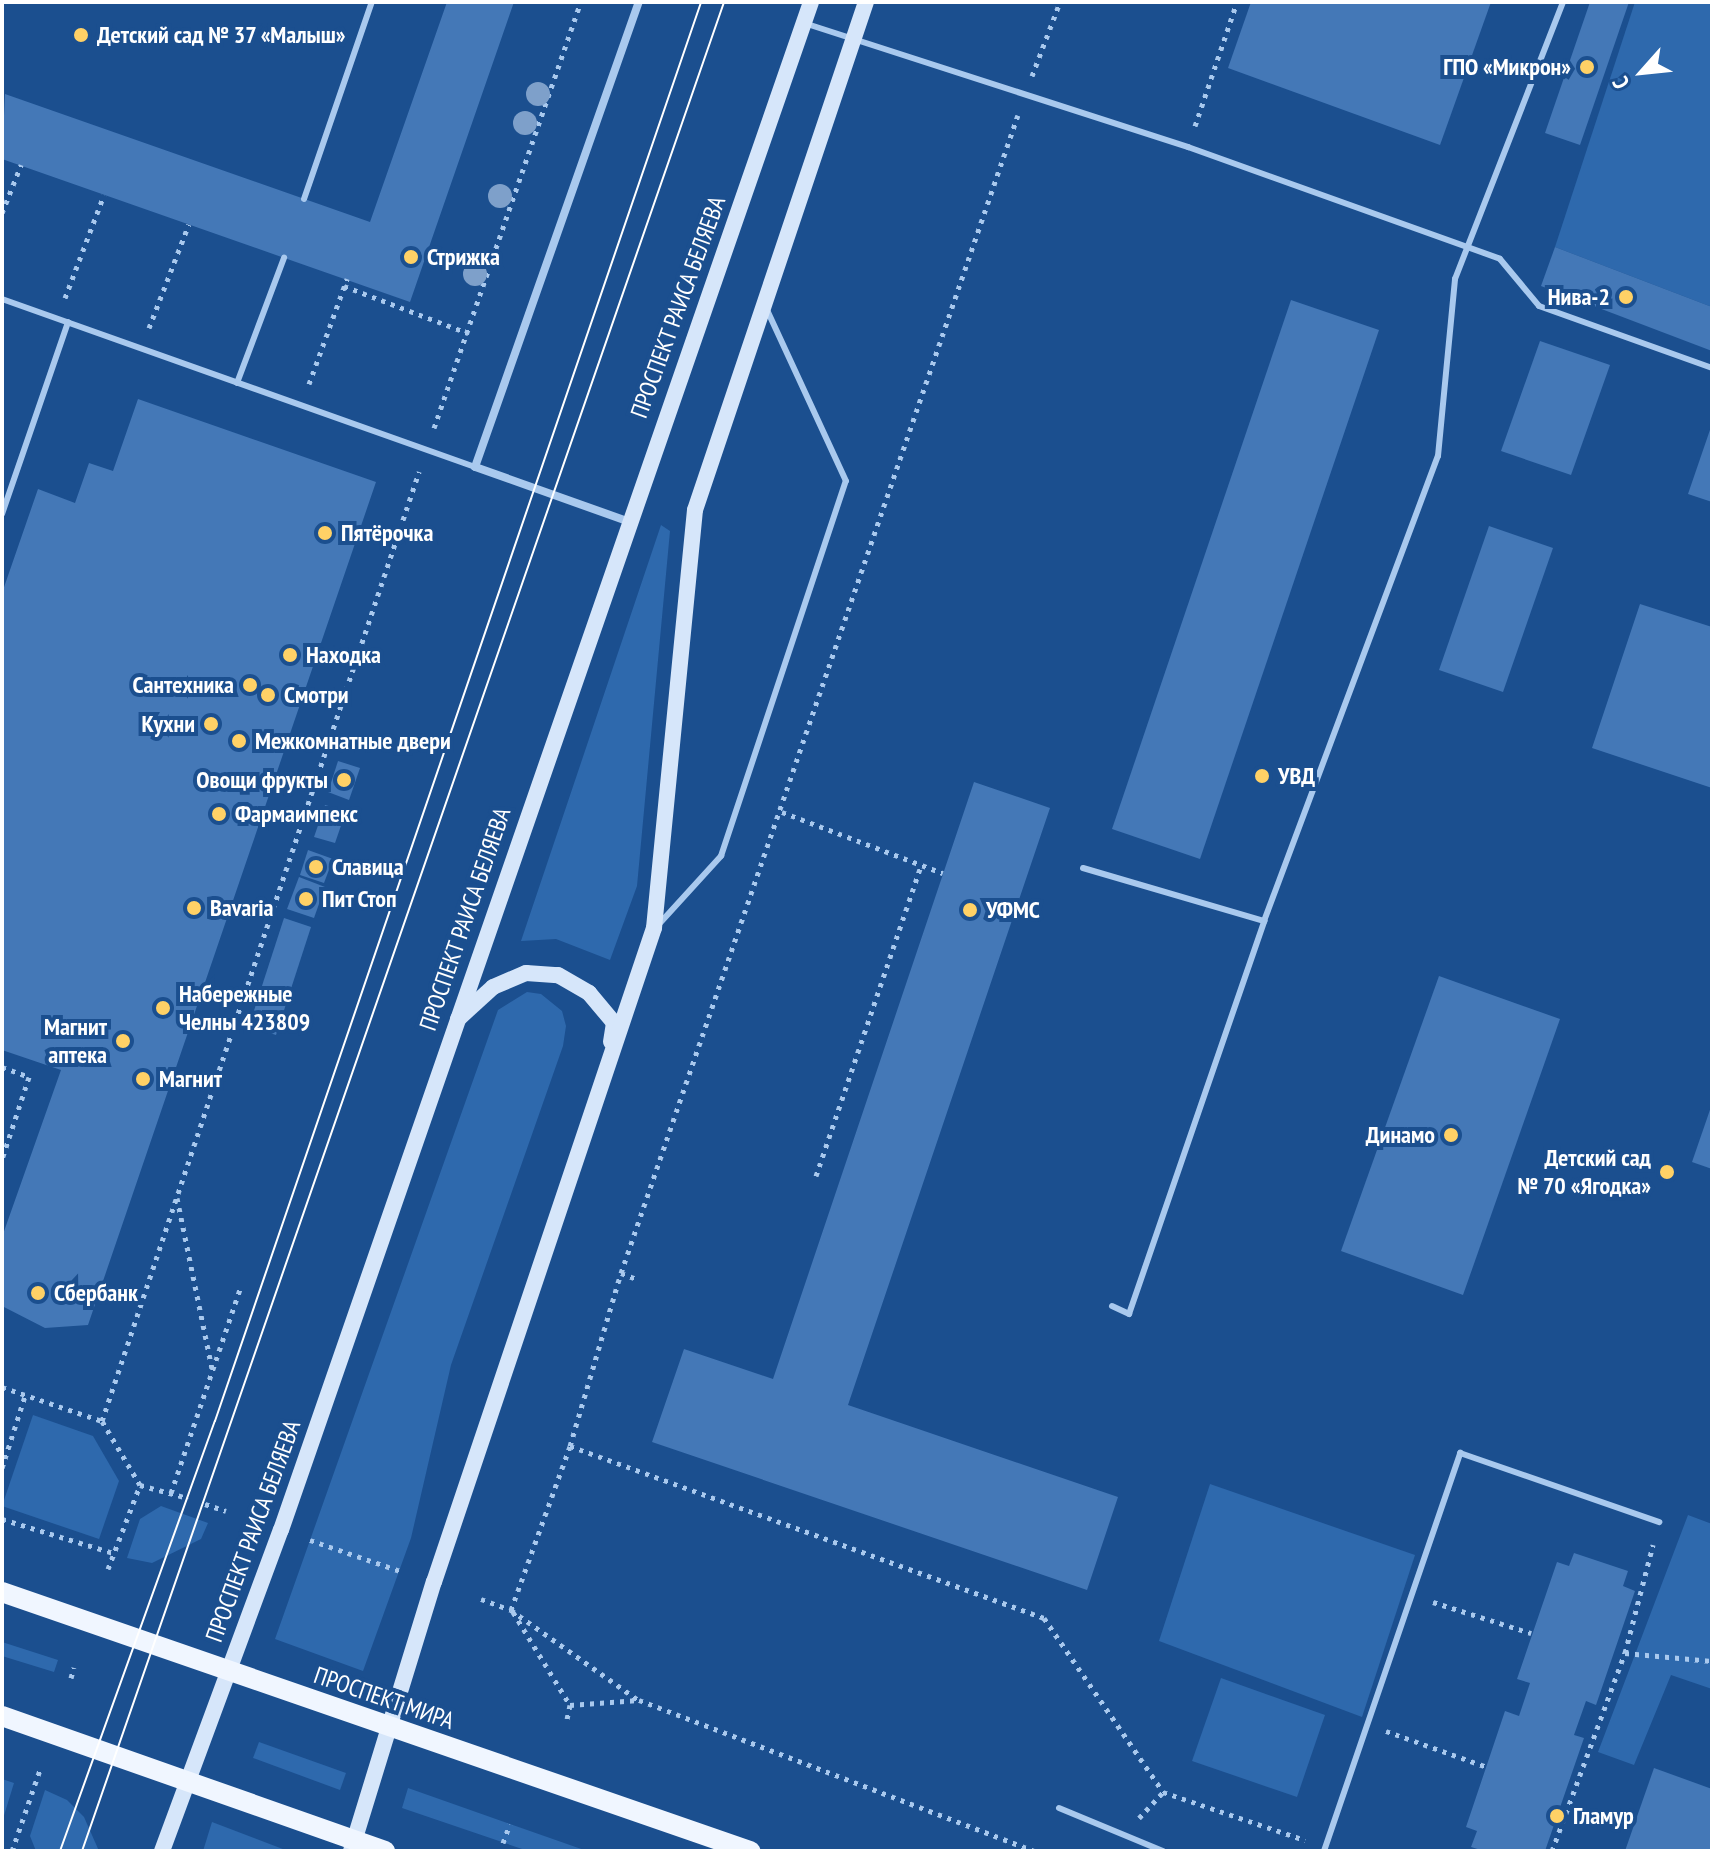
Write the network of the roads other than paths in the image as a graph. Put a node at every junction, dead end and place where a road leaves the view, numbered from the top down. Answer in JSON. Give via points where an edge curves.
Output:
{"nodes":[{"id":1,"x":372,"y":2,"type":"edge"},
{"id":2,"x":639,"y":2,"type":"edge"},
{"id":3,"x":811,"y":2,"type":"edge"},
{"id":4,"x":866,"y":2,"type":"edge"},
{"id":5,"x":1563,"y":2,"type":"edge"},
{"id":6,"x":804,"y":23,"type":"junction"},
{"id":7,"x":853,"y":38,"type":"junction"},
{"id":8,"x":304,"y":199,"type":"dead end"},
{"id":9,"x":1467,"y":247,"type":"junction"},
{"id":10,"x":284,"y":258,"type":"dead end"},
{"id":11,"x":2,"y":299,"type":"edge"},
{"id":12,"x":762,"y":299,"type":"junction"},
{"id":13,"x":68,"y":322,"type":"junction"},
{"id":14,"x":1712,"y":368,"type":"edge"},
{"id":15,"x":237,"y":383,"type":"junction"},
{"id":16,"x":475,"y":467,"type":"junction"},
{"id":17,"x":2,"y":514,"type":"edge"},
{"id":18,"x":627,"y":521,"type":"junction"},
{"id":19,"x":1083,"y":868,"type":"dead end"},
{"id":20,"x":1264,"y":921,"type":"junction"},
{"id":21,"x":654,"y":928,"type":"junction"},
{"id":22,"x":455,"y":1022,"type":"junction"},
{"id":23,"x":608,"y":1079,"type":"junction"},
{"id":24,"x":1112,"y":1306,"type":"dead end"},
{"id":25,"x":1659,"y":1522,"type":"road end"},
{"id":26,"x":2,"y":1592,"type":"edge"},
{"id":27,"x":228,"y":1671,"type":"junction"},
{"id":28,"x":2,"y":1716,"type":"edge"},
{"id":29,"x":389,"y":1727,"type":"junction"},
{"id":30,"x":188,"y":1781,"type":"junction"},
{"id":31,"x":1059,"y":1808,"type":"dead end"},
{"id":32,"x":352,"y":1845,"type":"edge"},
{"id":33,"x":1325,"y":1849,"type":"edge"},
{"id":34,"x":162,"y":1851,"type":"edge"},
{"id":35,"x":385,"y":1851,"type":"edge"},
{"id":36,"x":750,"y":1851,"type":"edge"},
{"id":37,"x":1163,"y":1851,"type":"edge"}],
"edges":[{"from":1,"to":8,"type":"lane"},
{"from":2,"to":16,"type":"street"},
{"from":3,"to":6,"type":"street","name":"ПРОСПЕКТ РАИСА БЕЛЯЕВА"},
{"from":4,"to":7,"type":"street"},
{"from":5,"to":9,"type":"lane"},
{"from":6,"to":7,"type":"lane"},
{"from":6,"to":18,"type":"street","name":"ПРОСПЕКТ РАИСА БЕЛЯЕВА"},
{"from":7,"to":9,"type":"lane","via":[[1188,147]]},
{"from":7,"to":12,"type":"street"},
{"from":9,"to":14,"type":"lane","via":[[1500,259],[1539,306]]},
{"from":9,"to":20,"type":"lane","via":[[1455,279],[1438,456]]},
{"from":10,"to":15,"type":"lane"},
{"from":11,"to":13,"type":"lane"},
{"from":12,"to":21,"type":"street","via":[[695,510]]},
{"from":12,"to":21,"type":"lane","via":[[846,481],[721,856]]},
{"from":13,"to":15,"type":"lane"},
{"from":13,"to":17,"type":"lane"},
{"from":15,"to":16,"type":"lane"},
{"from":16,"to":18,"type":"street"},
{"from":18,"to":22,"type":"street","name":"ПРОСПЕКТ РАИСА БЕЛЯЕВА"},
{"from":19,"to":20,"type":"lane"},
{"from":20,"to":24,"type":"lane","via":[[1129,1314]]},
{"from":21,"to":23,"type":"street"},
{"from":22,"to":23,"type":"street","via":[[493,987],[526,973],[558,975],[589,993],[614,1023]]},
{"from":22,"to":27,"type":"street","name":"ПРОСПЕКТ РАИСА БЕЛЯЕВА"},
{"from":23,"to":29,"type":"street"},
{"from":25,"to":33,"type":"lane","via":[[1460,1453]]},
{"from":26,"to":27,"type":"main road","name":"ПРОСПЕКТ МИРА"},
{"from":27,"to":29,"type":"main road","name":"ПРОСПЕКТ МИРА"},
{"from":27,"to":30,"type":"street","name":"ПРОСПЕКТ РАИСА БЕЛЯЕВА"},
{"from":28,"to":30,"type":"main road"},
{"from":29,"to":32,"type":"street"},
{"from":29,"to":36,"type":"main road","name":"ПРОСПЕКТ МИРА"},
{"from":30,"to":32,"type":"main road"},
{"from":30,"to":34,"type":"street","name":"ПРОСПЕКТ РАИСА БЕЛЯЕВА"},
{"from":31,"to":37,"type":"lane"},
{"from":32,"to":35,"type":"main road"}]}
